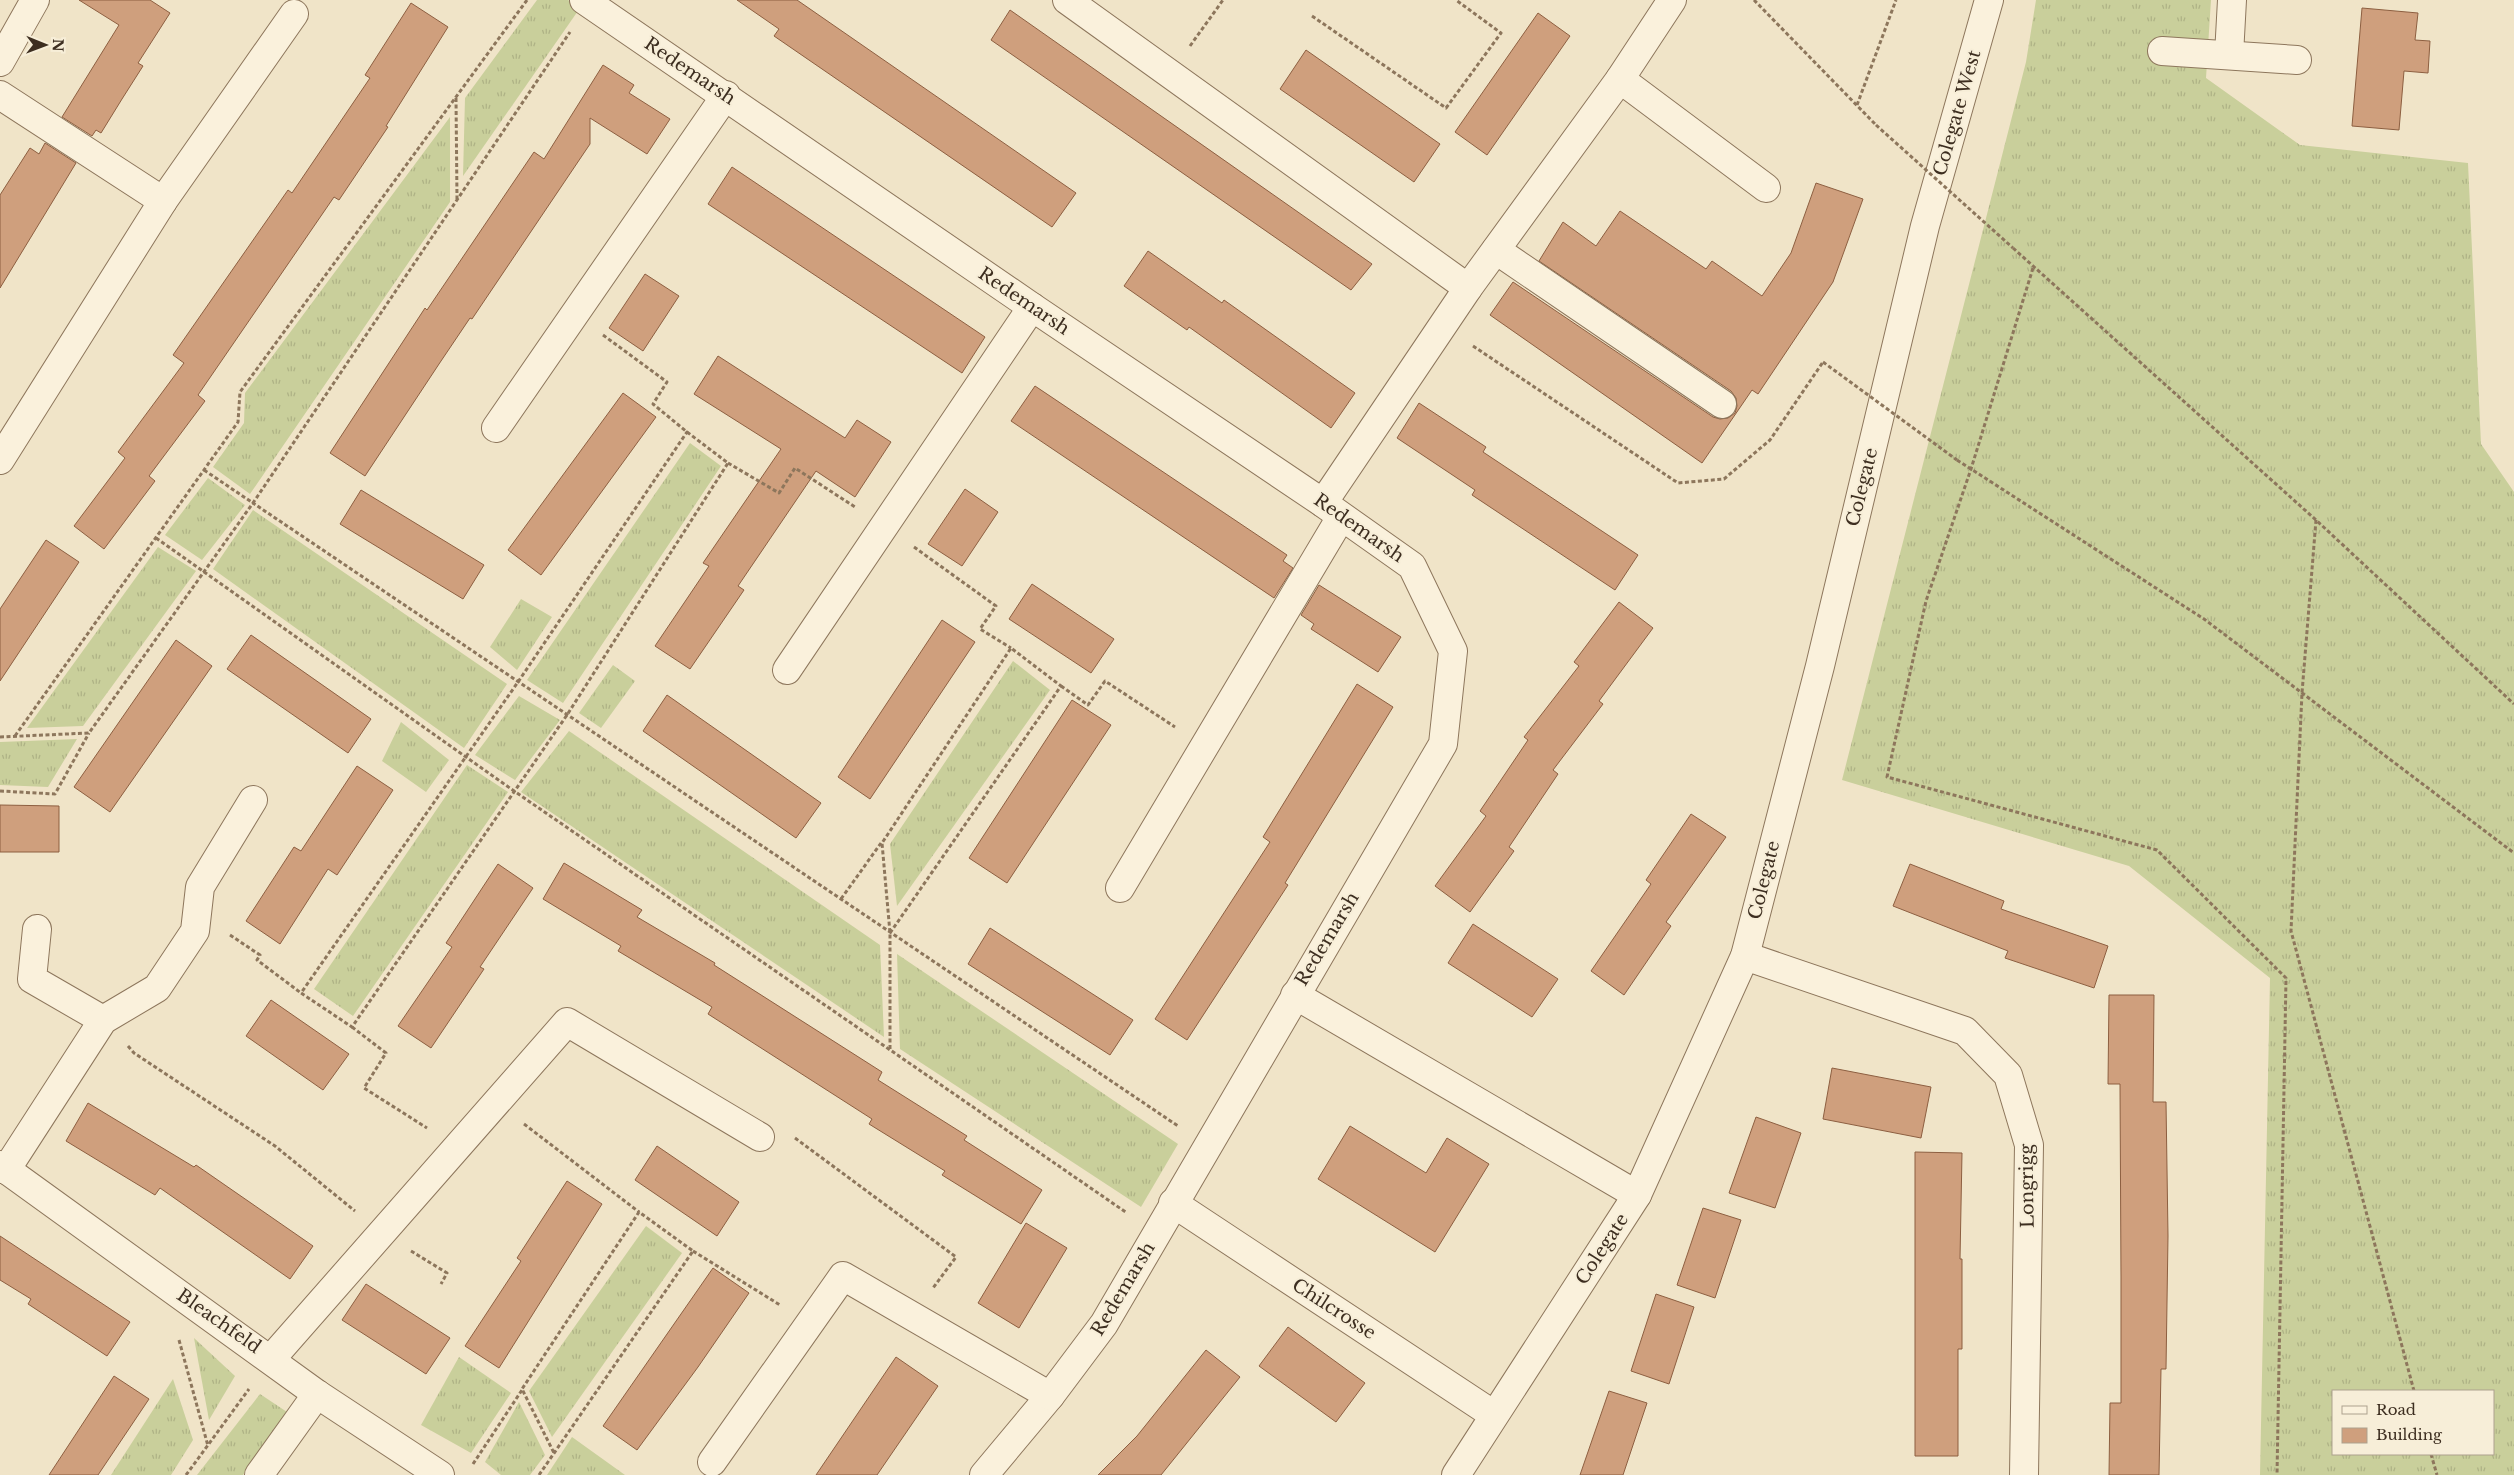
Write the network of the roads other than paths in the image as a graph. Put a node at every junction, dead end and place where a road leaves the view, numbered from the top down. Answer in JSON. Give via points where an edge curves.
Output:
{"nodes":[{"id":1,"x":35,"y":0,"type":"edge"},
{"id":2,"x":1067,"y":0,"type":"edge"},
{"id":3,"x":1672,"y":0,"type":"edge"},
{"id":4,"x":1989,"y":0,"type":"edge"},
{"id":5,"x":2232,"y":0,"type":"edge"},
{"id":6,"x":587,"y":2,"type":"edge"},
{"id":7,"x":294,"y":14,"type":"dead end"},
{"id":8,"x":2162,"y":51,"type":"dead end"},
{"id":9,"x":2229,"y":55,"type":"junction"},
{"id":10,"x":2297,"y":60,"type":"dead end"},
{"id":11,"x":0,"y":62,"type":"edge"},
{"id":12,"x":1620,"y":79,"type":"junction"},
{"id":13,"x":0,"y":95,"type":"edge"},
{"id":14,"x":726,"y":95,"type":"junction"},
{"id":15,"x":1766,"y":188,"type":"dead end"},
{"id":16,"x":163,"y":201,"type":"junction"},
{"id":17,"x":1925,"y":226,"type":"joint"},
{"id":18,"x":1496,"y":250,"type":"junction"},
{"id":19,"x":1468,"y":288,"type":"junction"},
{"id":20,"x":1032,"y":307,"type":"junction"},
{"id":21,"x":1722,"y":404,"type":"dead end"},
{"id":22,"x":496,"y":428,"type":"dead end"},
{"id":23,"x":0,"y":460,"type":"edge"},
{"id":24,"x":1332,"y":510,"type":"junction"},
{"id":25,"x":787,"y":670,"type":"dead end"},
{"id":26,"x":253,"y":800,"type":"dead end"},
{"id":27,"x":1120,"y":888,"type":"dead end"},
{"id":28,"x":37,"y":929,"type":"dead end"},
{"id":29,"x":1745,"y":956,"type":"junction"},
{"id":30,"x":1295,"y":995,"type":"junction"},
{"id":31,"x":103,"y":1020,"type":"junction"},
{"id":32,"x":760,"y":1137,"type":"road end"},
{"id":33,"x":3,"y":1167,"type":"edge"},
{"id":34,"x":1637,"y":1195,"type":"junction"},
{"id":35,"x":1174,"y":1203,"type":"junction"},
{"id":36,"x":271,"y":1358,"type":"junction"},
{"id":37,"x":317,"y":1394,"type":"junction"},
{"id":38,"x":1050,"y":1396,"type":"junction"},
{"id":39,"x":1494,"y":1414,"type":"junction"},
{"id":40,"x":712,"y":1462,"type":"dead end"},
{"id":41,"x":259,"y":1475,"type":"edge"},
{"id":42,"x":440,"y":1475,"type":"edge"},
{"id":43,"x":984,"y":1475,"type":"edge"},
{"id":44,"x":1456,"y":1475,"type":"edge"},
{"id":45,"x":2024,"y":1475,"type":"edge"}],
"edges":[{"from":1,"to":11,"type":"street"},
{"from":2,"to":19,"type":"street"},
{"from":3,"to":12,"type":"street"},
{"from":4,"to":17,"type":"street","name":"Colegate West"},
{"from":5,"to":9,"type":"street"},
{"from":6,"to":14,"type":"street","name":"Redemarsh"},
{"from":7,"to":16,"type":"street"},
{"from":8,"to":9,"type":"street"},
{"from":9,"to":10,"type":"street"},
{"from":12,"to":15,"type":"street"},
{"from":12,"to":18,"type":"street"},
{"from":13,"to":16,"type":"street"},
{"from":14,"to":20,"type":"street","name":"Redemarsh"},
{"from":14,"to":22,"type":"street"},
{"from":16,"to":23,"type":"street"},
{"from":17,"to":29,"type":"street","name":"Colegate","via":[[1822,656]]},
{"from":18,"to":19,"type":"street"},
{"from":18,"to":21,"type":"street"},
{"from":19,"to":24,"type":"street"},
{"from":20,"to":24,"type":"street","name":"Redemarsh"},
{"from":20,"to":25,"type":"street"},
{"from":24,"to":27,"type":"street","via":[[1205,746]]},
{"from":24,"to":30,"type":"street","name":"Redemarsh","via":[[1412,566],[1452,651],[1452,660],[1443,744]]},
{"from":26,"to":31,"type":"street","via":[[200,887],[195,931],[157,988]]},
{"from":28,"to":31,"type":"street","via":[[32,979]]},
{"from":29,"to":34,"type":"street","name":"Colegate"},
{"from":29,"to":45,"type":"street","name":"Longrigg","via":[[1965,1031],[2008,1075],[2029,1145]]},
{"from":30,"to":34,"type":"street"},
{"from":30,"to":35,"type":"street","name":"Redemarsh"},
{"from":31,"to":33,"type":"street"},
{"from":32,"to":36,"type":"street","via":[[566,1022]]},
{"from":33,"to":36,"type":"street","name":"Bleachfeld"},
{"from":34,"to":39,"type":"street","name":"Colegate"},
{"from":35,"to":38,"type":"street","name":"Redemarsh","via":[[1104,1324]]},
{"from":35,"to":39,"type":"street","name":"Chilcrosse"},
{"from":36,"to":37,"type":"street","name":"Bleachfeld"},
{"from":37,"to":41,"type":"street"},
{"from":37,"to":42,"type":"street","name":"Bleachfeld"},
{"from":38,"to":40,"type":"street","via":[[843,1276]]},
{"from":38,"to":43,"type":"street","name":"Redemarsh"},
{"from":39,"to":44,"type":"street","name":"Colegate"}]}
